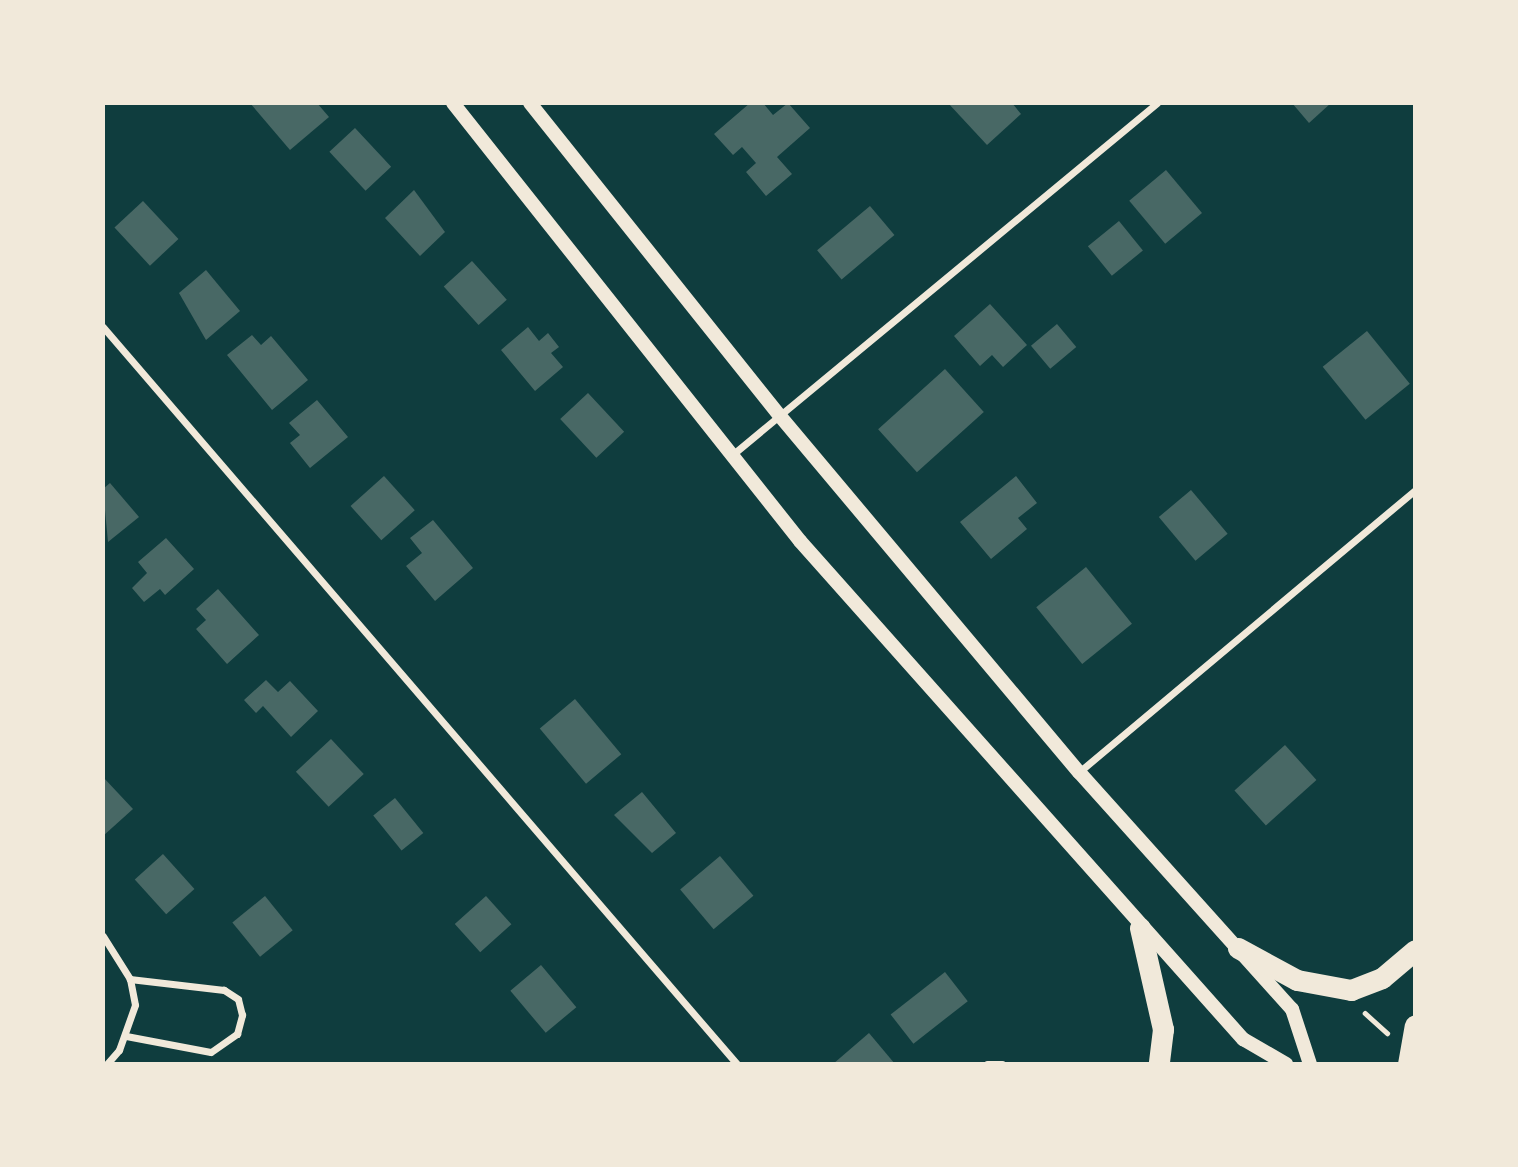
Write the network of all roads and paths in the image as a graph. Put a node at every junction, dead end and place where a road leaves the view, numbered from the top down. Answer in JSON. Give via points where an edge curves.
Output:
{"nodes":[{"id":1,"x":453,"y":103,"type":"edge"},
{"id":2,"x":530,"y":103,"type":"edge"},
{"id":3,"x":1157,"y":103,"type":"edge"},
{"id":4,"x":103,"y":327,"type":"edge"},
{"id":5,"x":780,"y":416,"type":"junction"},
{"id":6,"x":732,"y":455,"type":"junction"},
{"id":7,"x":1415,"y":490,"type":"edge"},
{"id":8,"x":1079,"y":772,"type":"junction"},
{"id":9,"x":1140,"y":928,"type":"junction"},
{"id":10,"x":103,"y":936,"type":"edge"},
{"id":11,"x":1238,"y":948,"type":"junction"},
{"id":12,"x":1415,"y":950,"type":"edge"},
{"id":13,"x":130,"y":979,"type":"junction"},
{"id":14,"x":1360,"y":1007,"type":"dead end"},
{"id":15,"x":1415,"y":1026,"type":"edge"},
{"id":16,"x":126,"y":1036,"type":"junction"},
{"id":17,"x":1394,"y":1040,"type":"dead end"},
{"id":18,"x":1408,"y":1062,"type":"edge"},
{"id":19,"x":107,"y":1064,"type":"edge"},
{"id":20,"x":737,"y":1064,"type":"edge"},
{"id":21,"x":987,"y":1064,"type":"edge"},
{"id":22,"x":1002,"y":1064,"type":"edge"},
{"id":23,"x":1159,"y":1064,"type":"edge"},
{"id":24,"x":1286,"y":1064,"type":"edge"},
{"id":25,"x":1310,"y":1064,"type":"edge"}],
"edges":[{"from":1,"to":6,"type":"main road"},
{"from":2,"to":5,"type":"main road"},
{"from":3,"to":5,"type":"street"},
{"from":4,"to":20,"type":"street"},
{"from":5,"to":6,"type":"street"},
{"from":5,"to":8,"type":"main road"},
{"from":6,"to":9,"type":"main road"},
{"from":7,"to":8,"type":"street"},
{"from":8,"to":11,"type":"main road"},
{"from":9,"to":23,"type":"highway","via":[[1163,1029]]},
{"from":9,"to":24,"type":"main road","via":[[1243,1040]]},
{"from":10,"to":13,"type":"street"},
{"from":11,"to":12,"type":"highway","via":[[1297,980],[1351,990],[1382,978]]},
{"from":11,"to":25,"type":"main road","via":[[1292,1009]]},
{"from":13,"to":16,"type":"street","via":[[135,1004]]},
{"from":13,"to":16,"type":"street","via":[[225,990],[238,999],[242,1015],[237,1034],[211,1052]]},
{"from":14,"to":17,"type":"path"},
{"from":15,"to":18,"type":"highway"},
{"from":16,"to":19,"type":"street"},
{"from":21,"to":22,"type":"street"}]}
